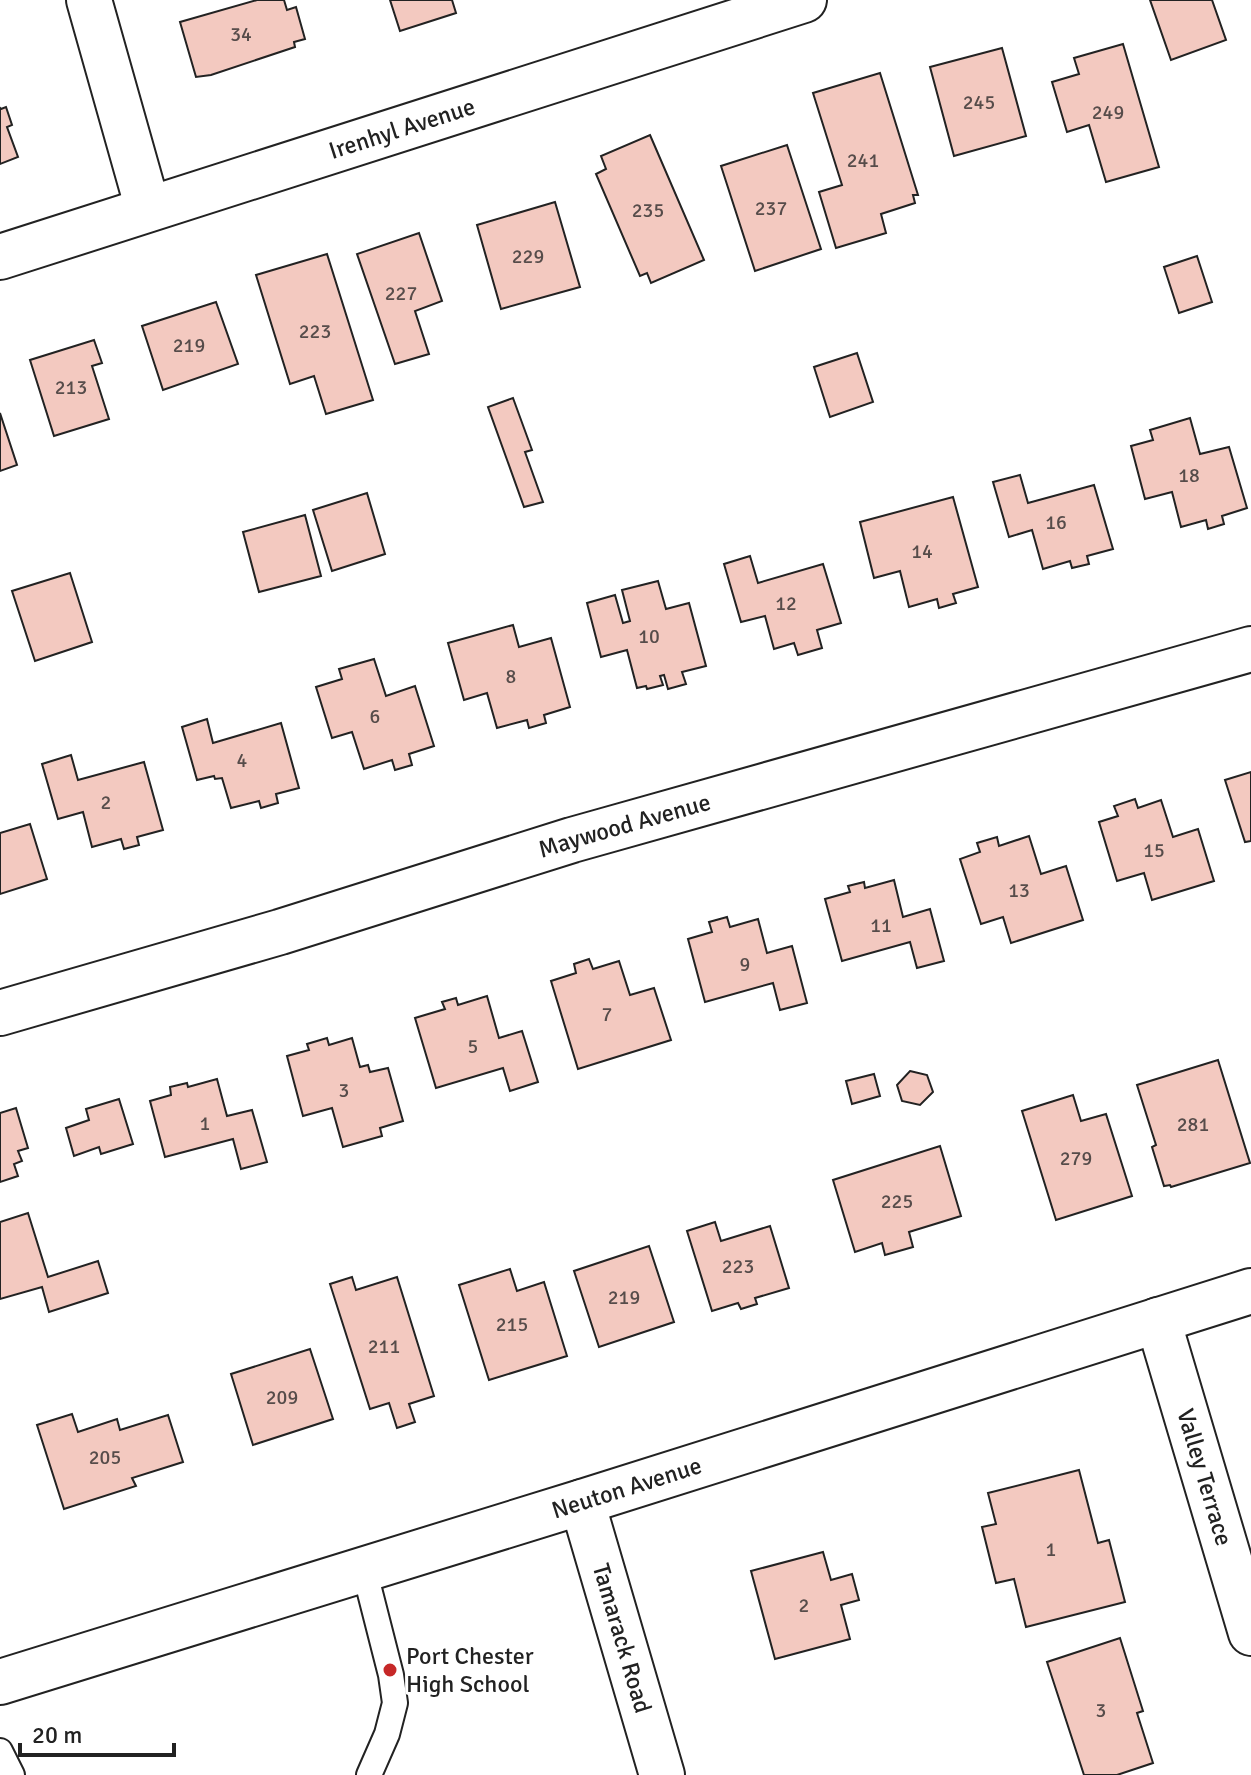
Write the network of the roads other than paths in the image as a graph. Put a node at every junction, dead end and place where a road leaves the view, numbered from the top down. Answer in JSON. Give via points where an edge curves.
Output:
{"nodes":[{"id":1,"x":89,"y":0,"type":"edge"},
{"id":2,"x":804,"y":0,"type":"edge"},
{"id":3,"x":148,"y":209,"type":"junction"},
{"id":4,"x":0,"y":257,"type":"edge"},
{"id":5,"x":1251,"y":649,"type":"edge"},
{"id":6,"x":0,"y":1013,"type":"edge"},
{"id":7,"x":1251,"y":1291,"type":"edge"},
{"id":8,"x":1158,"y":1320,"type":"junction"},
{"id":9,"x":582,"y":1502,"type":"junction"},
{"id":10,"x":364,"y":1569,"type":"junction"},
{"id":11,"x":1251,"y":1633,"type":"edge"},
{"id":12,"x":2,"y":1672,"type":"edge"},
{"id":13,"x":0,"y":1751,"type":"edge"},
{"id":14,"x":12,"y":1775,"type":"edge"},
{"id":15,"x":369,"y":1775,"type":"edge"},
{"id":16,"x":662,"y":1775,"type":"edge"}],
"edges":[{"from":1,"to":3,"type":"street"},
{"from":2,"to":3,"type":"street","name":"Irenhyl Avenue"},
{"from":3,"to":4,"type":"street","name":"Irenhyl Avenue"},
{"from":5,"to":6,"type":"street","name":"Maywood Avenue","via":[[572,840]]},
{"from":7,"to":8,"type":"street","name":"Neuton Avenue"},
{"from":8,"to":9,"type":"street","name":"Neuton Avenue"},
{"from":8,"to":11,"type":"street","name":"Valley Terrace"},
{"from":9,"to":10,"type":"street","name":"Neuton Avenue"},
{"from":9,"to":16,"type":"street","name":"Tamarack Road"},
{"from":10,"to":12,"type":"street","name":"Neuton Avenue"},
{"from":10,"to":15,"type":"lane","via":[[395,1703]]},
{"from":13,"to":14,"type":"lane"}]}
